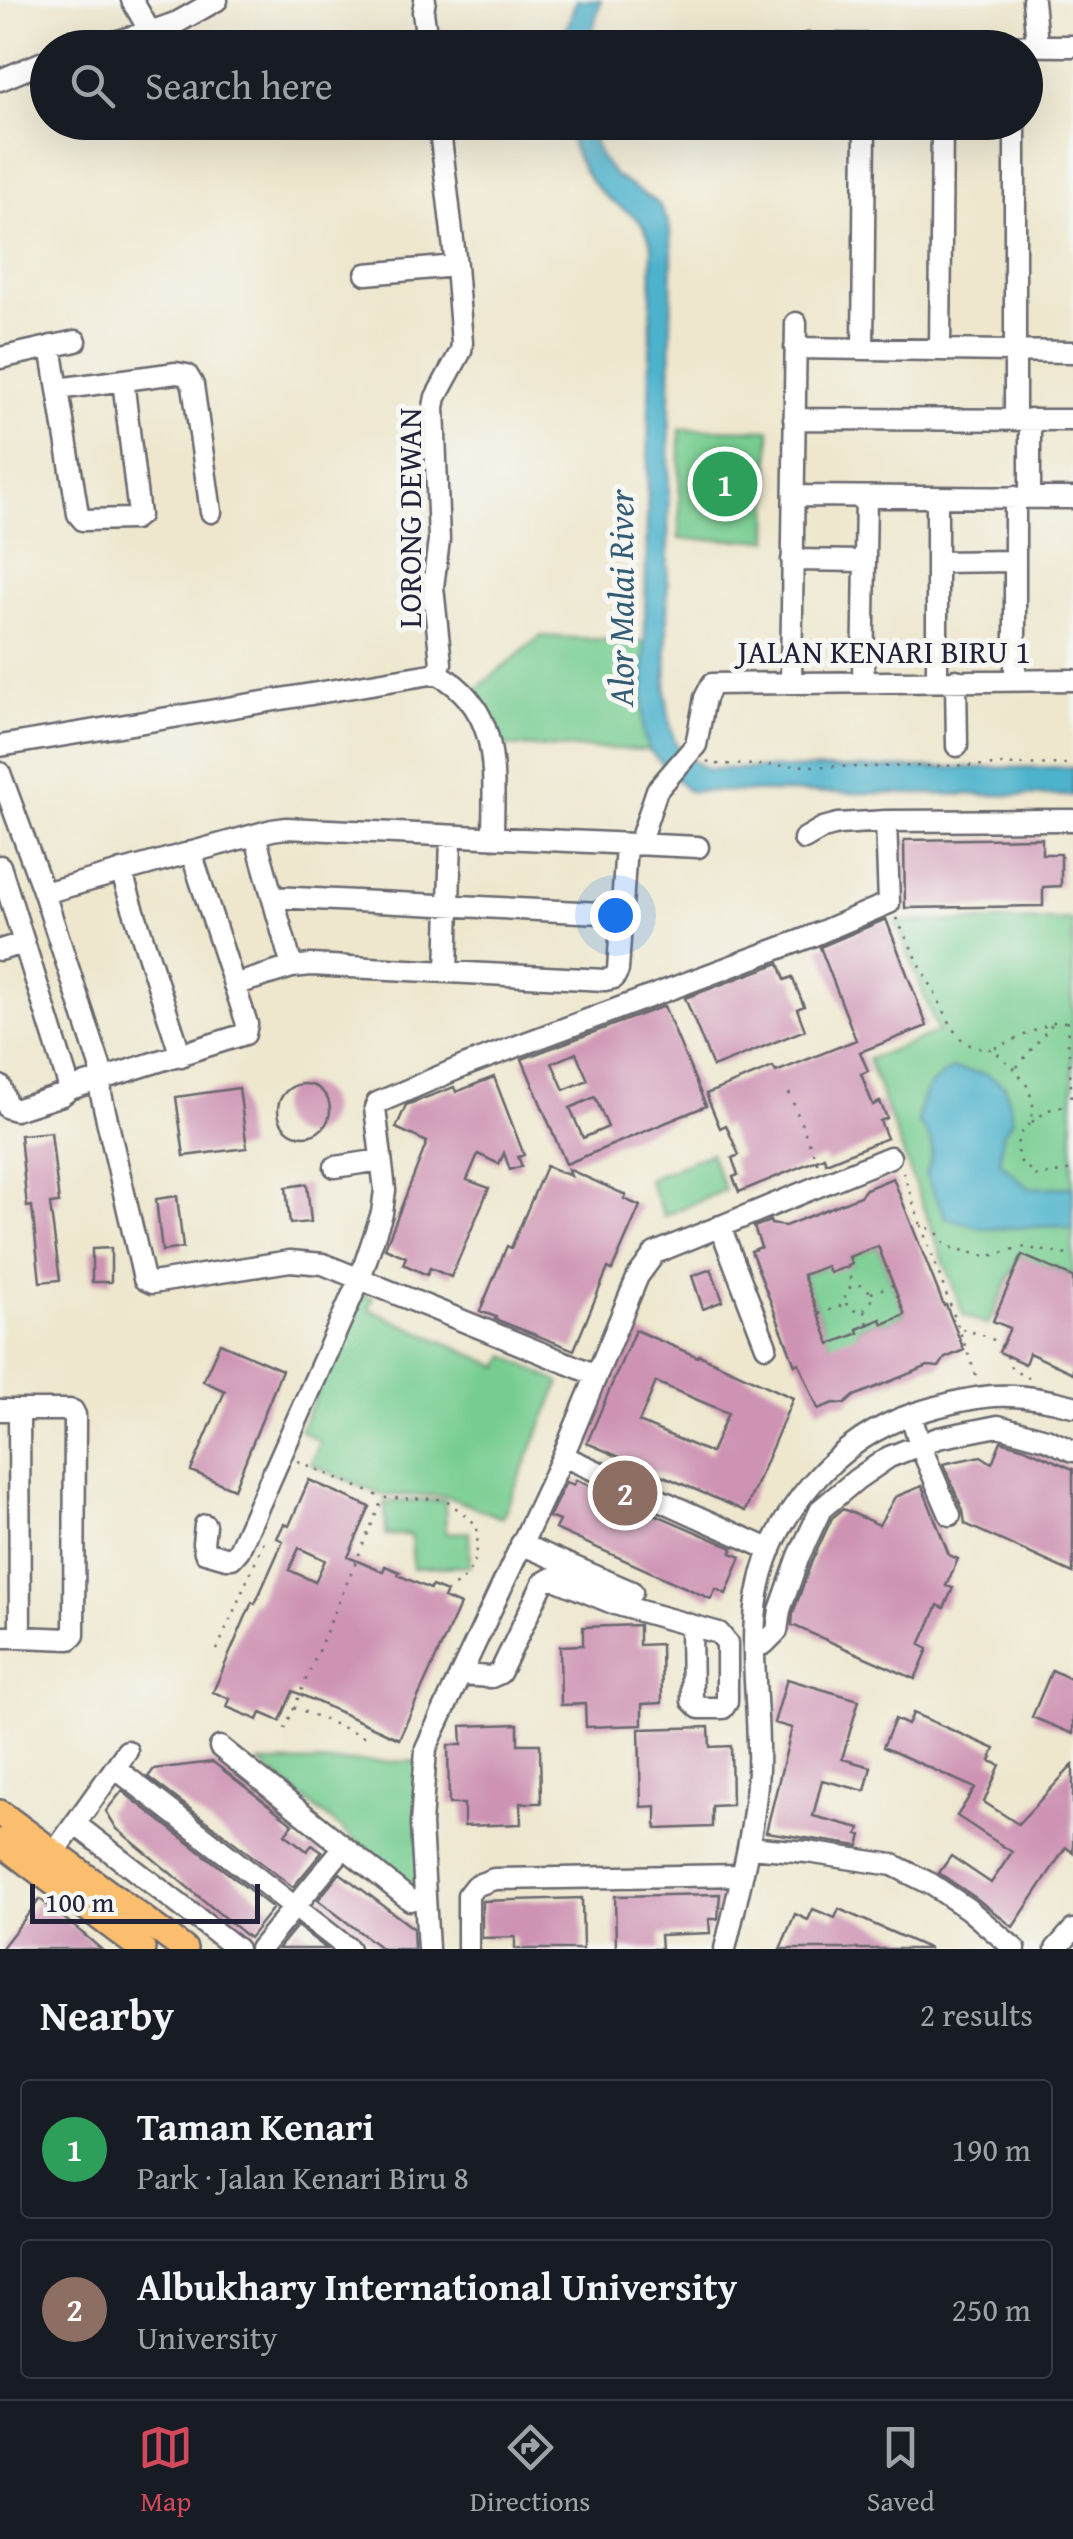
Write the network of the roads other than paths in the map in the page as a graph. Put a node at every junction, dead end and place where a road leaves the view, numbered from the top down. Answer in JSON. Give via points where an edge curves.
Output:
{"nodes":[{"id":1,"x":132,"y":0,"type":"edge"},
{"id":2,"x":217,"y":0,"type":"edge"},
{"id":3,"x":424,"y":0,"type":"edge"},
{"id":4,"x":1032,"y":0,"type":"edge"},
{"id":5,"x":149,"y":30,"type":"edge"},
{"id":6,"x":156,"y":30,"type":"edge"},
{"id":7,"x":426,"y":30,"type":"edge"},
{"id":8,"x":1026,"y":30,"type":"edge"},
{"id":9,"x":1043,"y":46,"type":"edge"},
{"id":10,"x":1073,"y":46,"type":"edge"},
{"id":11,"x":30,"y":68,"type":"edge"},
{"id":12,"x":0,"y":80,"type":"edge"},
{"id":13,"x":440,"y":140,"type":"edge"},
{"id":14,"x":865,"y":140,"type":"edge"},
{"id":15,"x":942,"y":140,"type":"edge"},
{"id":16,"x":1016,"y":140,"type":"edge"},
{"id":17,"x":456,"y":266,"type":"junction"},
{"id":18,"x":366,"y":274,"type":"dead end"},
{"id":19,"x":796,"y":322,"type":"dead end"},
{"id":20,"x":76,"y":340,"type":"dead end"},
{"id":21,"x":51,"y":346,"type":"junction"},
{"id":22,"x":795,"y":348,"type":"junction"},
{"id":23,"x":863,"y":349,"type":"junction"},
{"id":24,"x":940,"y":350,"type":"junction"},
{"id":25,"x":1016,"y":352,"type":"junction"},
{"id":26,"x":1073,"y":352,"type":"edge"},
{"id":27,"x":0,"y":358,"type":"edge"},
{"id":28,"x":123,"y":380,"type":"junction"},
{"id":29,"x":58,"y":389,"type":"junction"},
{"id":30,"x":794,"y":418,"type":"junction"},
{"id":31,"x":1023,"y":420,"type":"junction"},
{"id":32,"x":1073,"y":420,"type":"edge"},
{"id":33,"x":794,"y":496,"type":"junction"},
{"id":34,"x":866,"y":497,"type":"junction"},
{"id":35,"x":1022,"y":497,"type":"junction"},
{"id":36,"x":937,"y":498,"type":"junction"},
{"id":37,"x":1073,"y":498,"type":"edge"},
{"id":38,"x":210,"y":512,"type":"dead end"},
{"id":39,"x":792,"y":560,"type":"junction"},
{"id":40,"x":865,"y":561,"type":"junction"},
{"id":41,"x":938,"y":562,"type":"junction"},
{"id":42,"x":1015,"y":562,"type":"junction"},
{"id":43,"x":437,"y":673,"type":"junction"},
{"id":44,"x":947,"y":680,"type":"junction"},
{"id":45,"x":1015,"y":680,"type":"junction"},
{"id":46,"x":1073,"y":680,"type":"edge"},
{"id":47,"x":791,"y":682,"type":"junction"},
{"id":48,"x":863,"y":682,"type":"junction"},
{"id":49,"x":0,"y":746,"type":"edge"},
{"id":50,"x":957,"y":746,"type":"dead end"},
{"id":51,"x":0,"y":774,"type":"edge"},
{"id":52,"x":1073,"y":820,"type":"edge"},
{"id":53,"x":886,"y":821,"type":"junction"},
{"id":54,"x":255,"y":835,"type":"junction"},
{"id":55,"x":451,"y":836,"type":"junction"},
{"id":56,"x":493,"y":838,"type":"junction"},
{"id":57,"x":804,"y":839,"type":"dead end"},
{"id":58,"x":633,"y":844,"type":"junction"},
{"id":59,"x":698,"y":847,"type":"dead end"},
{"id":60,"x":191,"y":852,"type":"junction"},
{"id":61,"x":0,"y":866,"type":"edge"},
{"id":62,"x":122,"y":872,"type":"junction"},
{"id":63,"x":44,"y":893,"type":"junction"},
{"id":64,"x":274,"y":896,"type":"junction"},
{"id":65,"x":449,"y":906,"type":"junction"},
{"id":66,"x":622,"y":914,"type":"junction"},
{"id":67,"x":24,"y":943,"type":"junction"},
{"id":68,"x":0,"y":950,"type":"edge"},
{"id":69,"x":292,"y":967,"type":"junction"},
{"id":70,"x":446,"y":972,"type":"junction"},
{"id":71,"x":234,"y":985,"type":"junction"},
{"id":72,"x":182,"y":1056,"type":"junction"},
{"id":73,"x":100,"y":1081,"type":"junction"},
{"id":74,"x":0,"y":1086,"type":"edge"},
{"id":75,"x":70,"y":1089,"type":"junction"},
{"id":76,"x":890,"y":1157,"type":"road end"},
{"id":77,"x":381,"y":1160,"type":"junction"},
{"id":78,"x":336,"y":1167,"type":"dead end"},
{"id":79,"x":720,"y":1226,"type":"junction"},
{"id":80,"x":360,"y":1278,"type":"junction"},
{"id":81,"x":766,"y":1346,"type":"dead end"},
{"id":82,"x":596,"y":1375,"type":"junction"},
{"id":83,"x":992,"y":1395,"type":"junction"},
{"id":84,"x":1073,"y":1406,"type":"edge"},
{"id":85,"x":10,"y":1410,"type":"edge"},
{"id":86,"x":911,"y":1415,"type":"junction"},
{"id":87,"x":998,"y":1426,"type":"junction"},
{"id":88,"x":920,"y":1446,"type":"junction"},
{"id":89,"x":1073,"y":1450,"type":"edge"},
{"id":90,"x":563,"y":1456,"type":"junction"},
{"id":91,"x":830,"y":1465,"type":"junction"},
{"id":92,"x":854,"y":1492,"type":"junction"},
{"id":93,"x":950,"y":1515,"type":"dead end"},
{"id":94,"x":205,"y":1526,"type":"dead end"},
{"id":95,"x":520,"y":1544,"type":"junction"},
{"id":96,"x":771,"y":1550,"type":"junction"},
{"id":97,"x":632,"y":1592,"type":"dead end"},
{"id":98,"x":692,"y":1625,"type":"dead end"},
{"id":99,"x":10,"y":1637,"type":"edge"},
{"id":100,"x":754,"y":1646,"type":"junction"},
{"id":101,"x":461,"y":1675,"type":"junction"},
{"id":102,"x":220,"y":1747,"type":"dead end"},
{"id":103,"x":0,"y":1813,"type":"edge"},
{"id":104,"x":75,"y":1824,"type":"junction"},
{"id":105,"x":0,"y":1842,"type":"edge"},
{"id":106,"x":344,"y":1847,"type":"junction"},
{"id":107,"x":749,"y":1847,"type":"junction"},
{"id":108,"x":54,"y":1854,"type":"junction"},
{"id":109,"x":742,"y":1875,"type":"junction"},
{"id":110,"x":410,"y":1900,"type":"dead end"},
{"id":111,"x":294,"y":1907,"type":"junction"},
{"id":112,"x":1073,"y":1930,"type":"edge"},
{"id":113,"x":142,"y":1949,"type":"edge"},
{"id":114,"x":184,"y":1949,"type":"edge"},
{"id":115,"x":237,"y":1949,"type":"edge"},
{"id":116,"x":260,"y":1949,"type":"edge"},
{"id":117,"x":350,"y":1949,"type":"edge"},
{"id":118,"x":428,"y":1949,"type":"edge"},
{"id":119,"x":468,"y":1949,"type":"edge"},
{"id":120,"x":725,"y":1949,"type":"edge"},
{"id":121,"x":1015,"y":1949,"type":"edge"},
{"id":122,"x":1056,"y":1949,"type":"edge"}],
"edges":[{"from":1,"to":5,"type":"street"},
{"from":2,"to":6,"type":"street"},
{"from":3,"to":7,"type":"street"},
{"from":4,"to":8,"type":"street"},
{"from":9,"to":10,"type":"street"},
{"from":11,"to":12,"type":"street"},
{"from":13,"to":17,"type":"street","name":"LORONG DEWAN"},
{"from":14,"to":23,"type":"street"},
{"from":15,"to":24,"type":"street"},
{"from":16,"to":25,"type":"street"},
{"from":17,"to":18,"type":"street"},
{"from":17,"to":43,"type":"street","name":"LORONG DEWAN","via":[[461,351],[434,407]]},
{"from":19,"to":22,"type":"street"},
{"from":20,"to":21,"type":"street"},
{"from":21,"to":27,"type":"street"},
{"from":21,"to":29,"type":"street"},
{"from":22,"to":23,"type":"street"},
{"from":22,"to":30,"type":"street"},
{"from":23,"to":24,"type":"street"},
{"from":24,"to":25,"type":"street"},
{"from":25,"to":26,"type":"street"},
{"from":25,"to":31,"type":"street"},
{"from":28,"to":29,"type":"street"},
{"from":28,"to":29,"type":"street","via":[[140,515],[134,519],[78,514]]},
{"from":28,"to":38,"type":"street","via":[[176,373],[193,385]]},
{"from":30,"to":31,"type":"street"},
{"from":30,"to":33,"type":"street"},
{"from":31,"to":32,"type":"street"},
{"from":31,"to":35,"type":"street"},
{"from":33,"to":34,"type":"street"},
{"from":33,"to":39,"type":"street"},
{"from":34,"to":36,"type":"street"},
{"from":34,"to":40,"type":"street"},
{"from":35,"to":36,"type":"street"},
{"from":35,"to":37,"type":"street"},
{"from":35,"to":42,"type":"street"},
{"from":36,"to":41,"type":"street"},
{"from":39,"to":40,"type":"street"},
{"from":39,"to":47,"type":"street"},
{"from":40,"to":48,"type":"street"},
{"from":41,"to":42,"type":"street"},
{"from":41,"to":44,"type":"street"},
{"from":42,"to":45,"type":"street"},
{"from":43,"to":49,"type":"street"},
{"from":43,"to":56,"type":"street","name":"LORONG DEWAN","via":[[464,691],[489,738]]},
{"from":44,"to":45,"type":"street","name":"JALAN KENARI BIRU 1"},
{"from":44,"to":48,"type":"street","name":"JALAN KENARI BIRU 1"},
{"from":44,"to":50,"type":"street"},
{"from":45,"to":46,"type":"street","name":"JALAN KENARI BIRU 1"},
{"from":47,"to":48,"type":"street","name":"JALAN KENARI BIRU 1"},
{"from":47,"to":58,"type":"street","name":"JALAN KENARI BIRU 1","via":[[712,684],[694,749],[658,790]]},
{"from":51,"to":63,"type":"street"},
{"from":52,"to":53,"type":"street"},
{"from":53,"to":57,"type":"street","via":[[830,825]]},
{"from":53,"to":77,"type":"street","via":[[889,903],[377,1103]]},
{"from":54,"to":55,"type":"street","via":[[286,828]]},
{"from":54,"to":60,"type":"street"},
{"from":54,"to":64,"type":"street"},
{"from":55,"to":56,"type":"street"},
{"from":55,"to":65,"type":"street"},
{"from":56,"to":58,"type":"street"},
{"from":58,"to":59,"type":"street"},
{"from":58,"to":66,"type":"street"},
{"from":60,"to":62,"type":"street"},
{"from":60,"to":71,"type":"street"},
{"from":61,"to":67,"type":"street"},
{"from":62,"to":63,"type":"street"},
{"from":62,"to":72,"type":"street"},
{"from":63,"to":73,"type":"street"},
{"from":64,"to":65,"type":"street"},
{"from":64,"to":69,"type":"street"},
{"from":65,"to":66,"type":"street"},
{"from":65,"to":70,"type":"street"},
{"from":66,"to":70,"type":"street","via":[[614,978]]},
{"from":67,"to":68,"type":"street"},
{"from":67,"to":75,"type":"street"},
{"from":69,"to":70,"type":"street"},
{"from":69,"to":71,"type":"street"},
{"from":71,"to":72,"type":"street","via":[[247,1032]]},
{"from":72,"to":73,"type":"street"},
{"from":73,"to":75,"type":"street"},
{"from":73,"to":80,"type":"street","via":[[148,1282],[290,1261]]},
{"from":74,"to":75,"type":"street","via":[[12,1110]]},
{"from":76,"to":79,"type":"street"},
{"from":77,"to":78,"type":"street"},
{"from":77,"to":80,"type":"street","via":[[386,1202]]},
{"from":79,"to":81,"type":"street"},
{"from":79,"to":82,"type":"street","via":[[647,1262]]},
{"from":80,"to":82,"type":"street"},
{"from":80,"to":94,"type":"street","via":[[232,1558],[205,1552]]},
{"from":82,"to":90,"type":"street"},
{"from":83,"to":84,"type":"street"},
{"from":83,"to":86,"type":"street"},
{"from":83,"to":87,"type":"street"},
{"from":85,"to":99,"type":"street"},
{"from":85,"to":99,"type":"street","via":[[75,1415],[74,1635]]},
{"from":86,"to":88,"type":"street"},
{"from":86,"to":91,"type":"street","via":[[859,1440]]},
{"from":87,"to":88,"type":"street"},
{"from":87,"to":89,"type":"street"},
{"from":88,"to":92,"type":"street","via":[[889,1457]]},
{"from":88,"to":93,"type":"street"},
{"from":90,"to":95,"type":"street"},
{"from":90,"to":96,"type":"street"},
{"from":91,"to":92,"type":"street"},
{"from":91,"to":96,"type":"street","via":[[800,1499]]},
{"from":92,"to":100,"type":"street","via":[[822,1510],[777,1631]]},
{"from":95,"to":97,"type":"street"},
{"from":95,"to":101,"type":"street"},
{"from":96,"to":100,"type":"street","via":[[757,1596]]},
{"from":98,"to":101,"type":"street","via":[[548,1578],[500,1673]]},
{"from":100,"to":107,"type":"street","via":[[758,1768]]},
{"from":101,"to":118,"type":"street","via":[[426,1748]]},
{"from":102,"to":106,"type":"street"},
{"from":103,"to":108,"type":"main road"},
{"from":104,"to":108,"type":"street"},
{"from":104,"to":111,"type":"street","via":[[121,1760]]},
{"from":104,"to":115,"type":"street"},
{"from":105,"to":113,"type":"main road"},
{"from":106,"to":110,"type":"street"},
{"from":106,"to":111,"type":"street"},
{"from":107,"to":109,"type":"street"},
{"from":107,"to":121,"type":"street","via":[[892,1865],[968,1908]]},
{"from":108,"to":114,"type":"main road"},
{"from":109,"to":119,"type":"street","via":[[494,1878],[468,1895]]},
{"from":109,"to":120,"type":"street"},
{"from":111,"to":116,"type":"street"},
{"from":111,"to":117,"type":"street"},
{"from":112,"to":122,"type":"street"}]}
